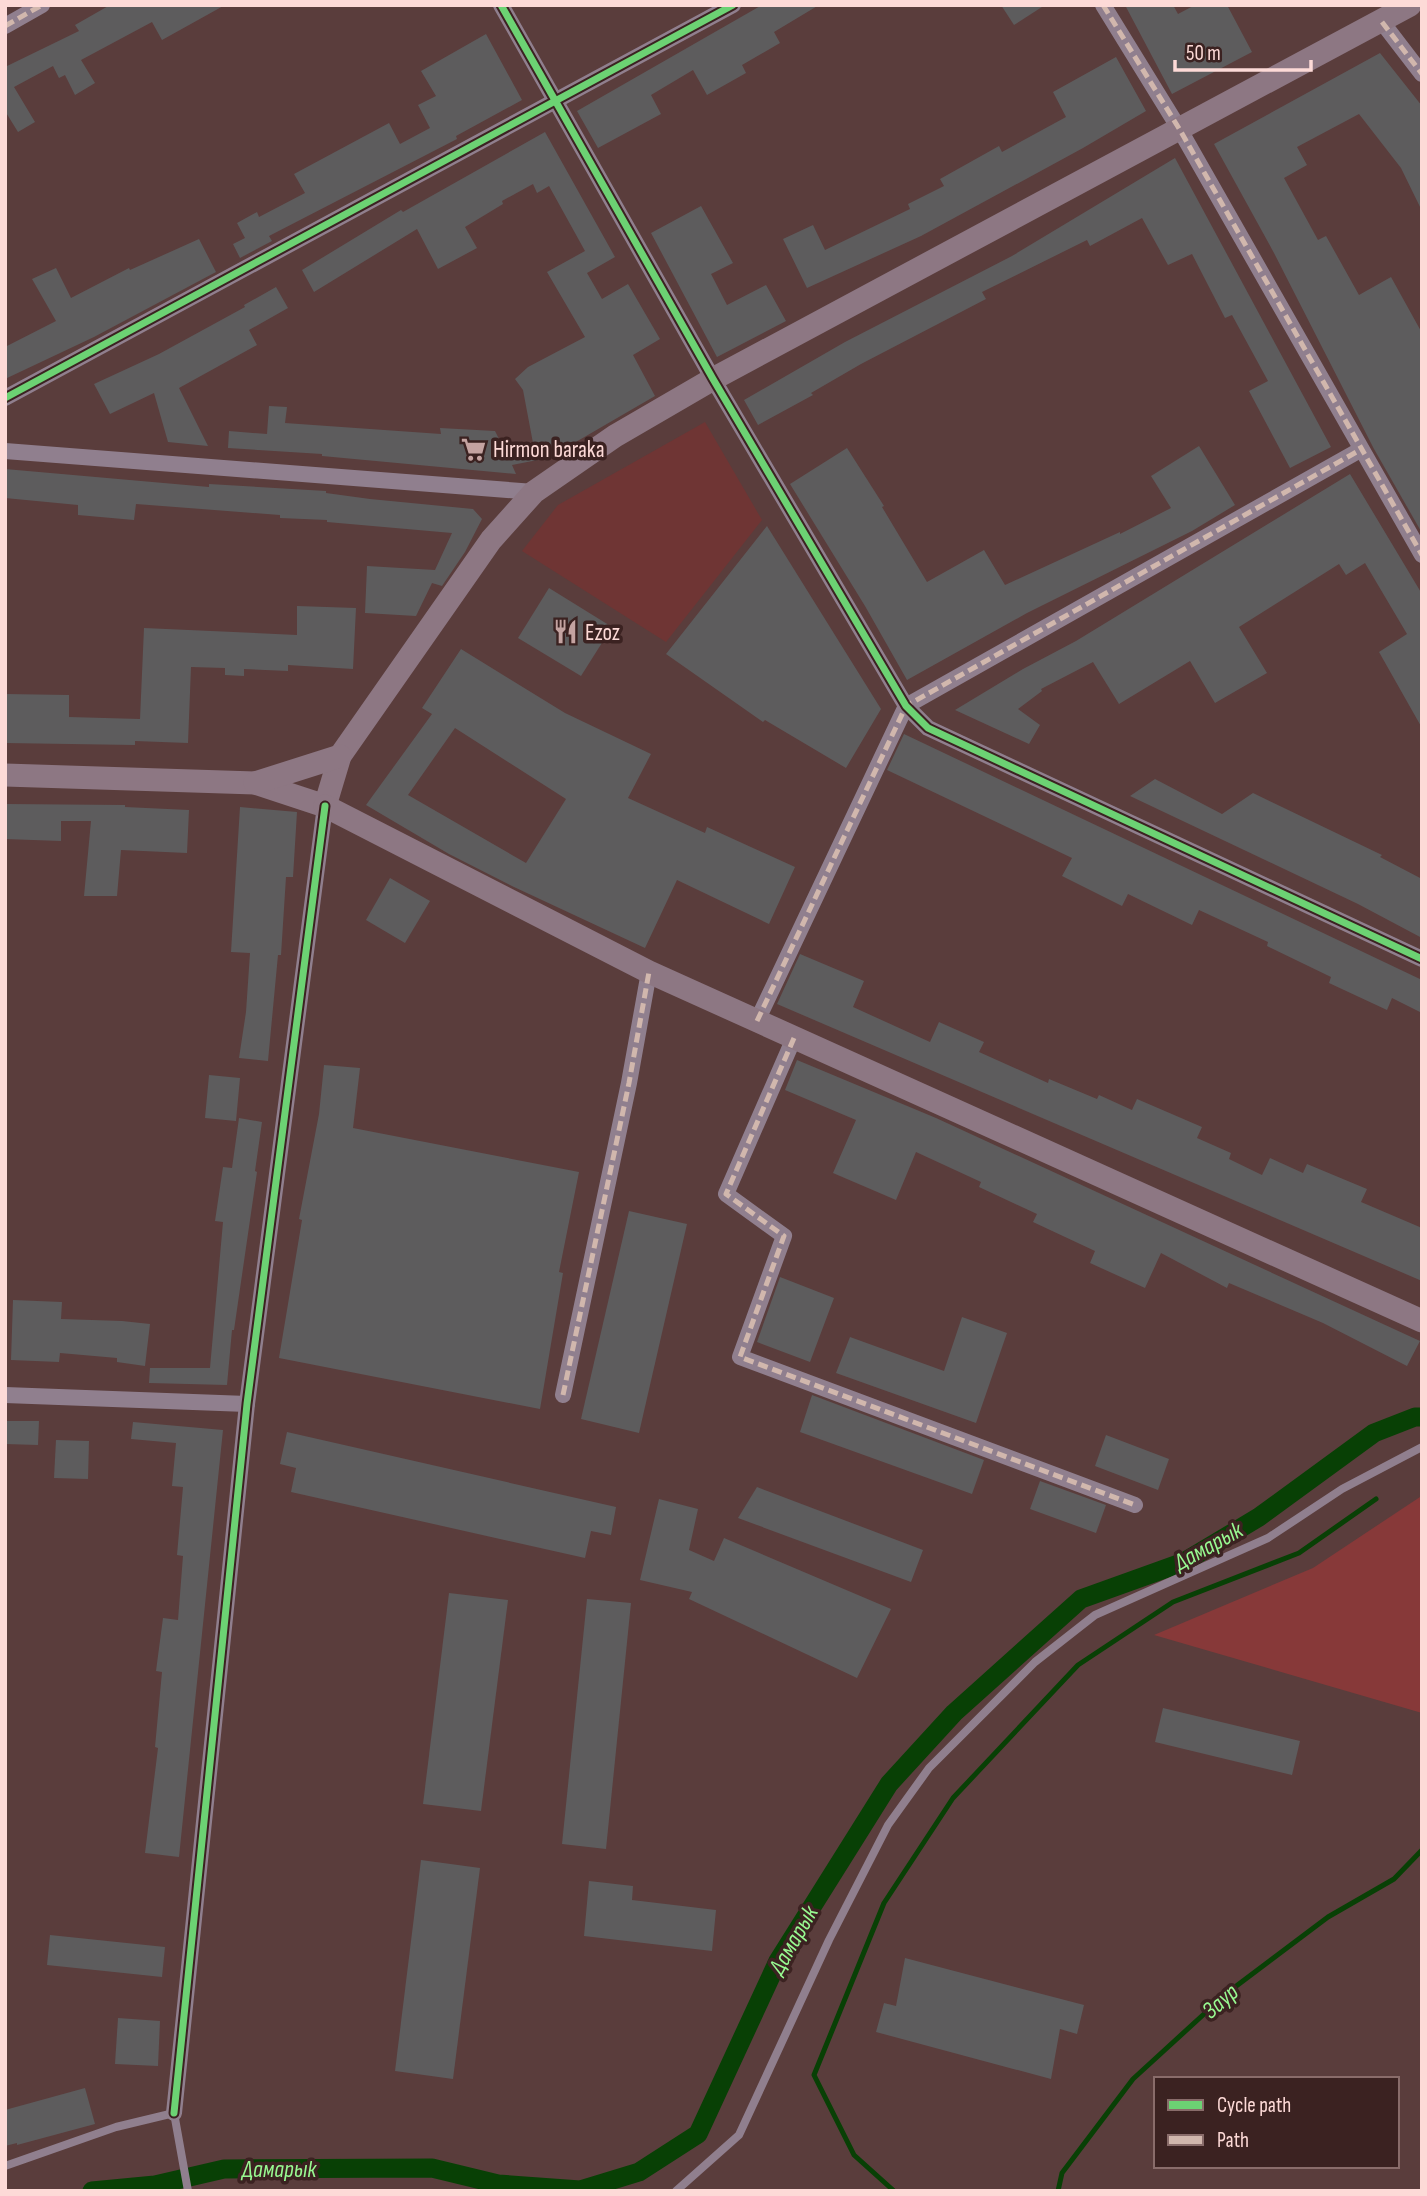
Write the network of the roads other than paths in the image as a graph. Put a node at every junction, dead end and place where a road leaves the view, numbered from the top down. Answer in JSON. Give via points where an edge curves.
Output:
{"nodes":[{"id":1,"x":42,"y":5,"type":"edge"},
{"id":2,"x":501,"y":5,"type":"edge"},
{"id":3,"x":733,"y":5,"type":"edge"},
{"id":4,"x":1103,"y":5,"type":"edge"},
{"id":5,"x":1410,"y":5,"type":"edge"},
{"id":6,"x":1382,"y":22,"type":"junction"},
{"id":7,"x":5,"y":26,"type":"edge"},
{"id":8,"x":1422,"y":74,"type":"edge"},
{"id":9,"x":555,"y":101,"type":"junction"},
{"id":10,"x":1181,"y":130,"type":"junction"},
{"id":11,"x":713,"y":379,"type":"junction"},
{"id":12,"x":5,"y":398,"type":"edge"},
{"id":13,"x":1360,"y":450,"type":"junction"},
{"id":14,"x":5,"y":451,"type":"edge"},
{"id":15,"x":534,"y":492,"type":"junction"},
{"id":16,"x":1422,"y":555,"type":"edge"},
{"id":17,"x":906,"y":706,"type":"junction"},
{"id":18,"x":340,"y":757,"type":"junction"},
{"id":19,"x":5,"y":775,"type":"edge"},
{"id":20,"x":255,"y":783,"type":"junction"},
{"id":21,"x":325,"y":807,"type":"junction"},
{"id":22,"x":1422,"y":959,"type":"edge"},
{"id":23,"x":649,"y":972,"type":"junction"},
{"id":24,"x":757,"y":1021,"type":"junction"},
{"id":25,"x":794,"y":1038,"type":"junction"},
{"id":26,"x":1422,"y":1321,"type":"edge"},
{"id":27,"x":5,"y":1395,"type":"edge"},
{"id":28,"x":563,"y":1395,"type":"dead end"},
{"id":29,"x":247,"y":1404,"type":"junction"},
{"id":30,"x":1422,"y":1447,"type":"edge"},
{"id":31,"x":1135,"y":1505,"type":"dead end"},
{"id":32,"x":174,"y":2113,"type":"junction"},
{"id":33,"x":5,"y":2166,"type":"edge"},
{"id":34,"x":188,"y":2191,"type":"edge"},
{"id":35,"x":676,"y":2191,"type":"edge"}],
"edges":[{"from":1,"to":7,"type":"street"},
{"from":2,"to":9,"type":"street"},
{"from":3,"to":9,"type":"street"},
{"from":4,"to":10,"type":"street"},
{"from":5,"to":6,"type":"main road"},
{"from":6,"to":8,"type":"street"},
{"from":6,"to":10,"type":"main road"},
{"from":9,"to":11,"type":"street"},
{"from":9,"to":12,"type":"street"},
{"from":10,"to":11,"type":"main road"},
{"from":10,"to":13,"type":"street"},
{"from":11,"to":15,"type":"main road","via":[[615,436]]},
{"from":11,"to":17,"type":"street"},
{"from":13,"to":16,"type":"street"},
{"from":13,"to":17,"type":"street"},
{"from":14,"to":15,"type":"street"},
{"from":15,"to":18,"type":"main road","via":[[491,540]]},
{"from":17,"to":22,"type":"street","via":[[928,728]]},
{"from":17,"to":24,"type":"street"},
{"from":18,"to":20,"type":"main road"},
{"from":18,"to":21,"type":"main road"},
{"from":19,"to":20,"type":"main road"},
{"from":20,"to":21,"type":"main road"},
{"from":21,"to":23,"type":"main road"},
{"from":21,"to":29,"type":"street"},
{"from":23,"to":24,"type":"main road"},
{"from":23,"to":28,"type":"street"},
{"from":24,"to":25,"type":"main road"},
{"from":25,"to":26,"type":"main road"},
{"from":25,"to":31,"type":"street","via":[[726,1194],[784,1236],[740,1357]]},
{"from":27,"to":29,"type":"street"},
{"from":29,"to":32,"type":"street"},
{"from":30,"to":35,"type":"lane","via":[[1342,1489],[1268,1538],[1094,1615],[1035,1662],[929,1768],[888,1825],[739,2135]]},
{"from":32,"to":33,"type":"lane","via":[[116,2127]]},
{"from":32,"to":34,"type":"lane"}]}
